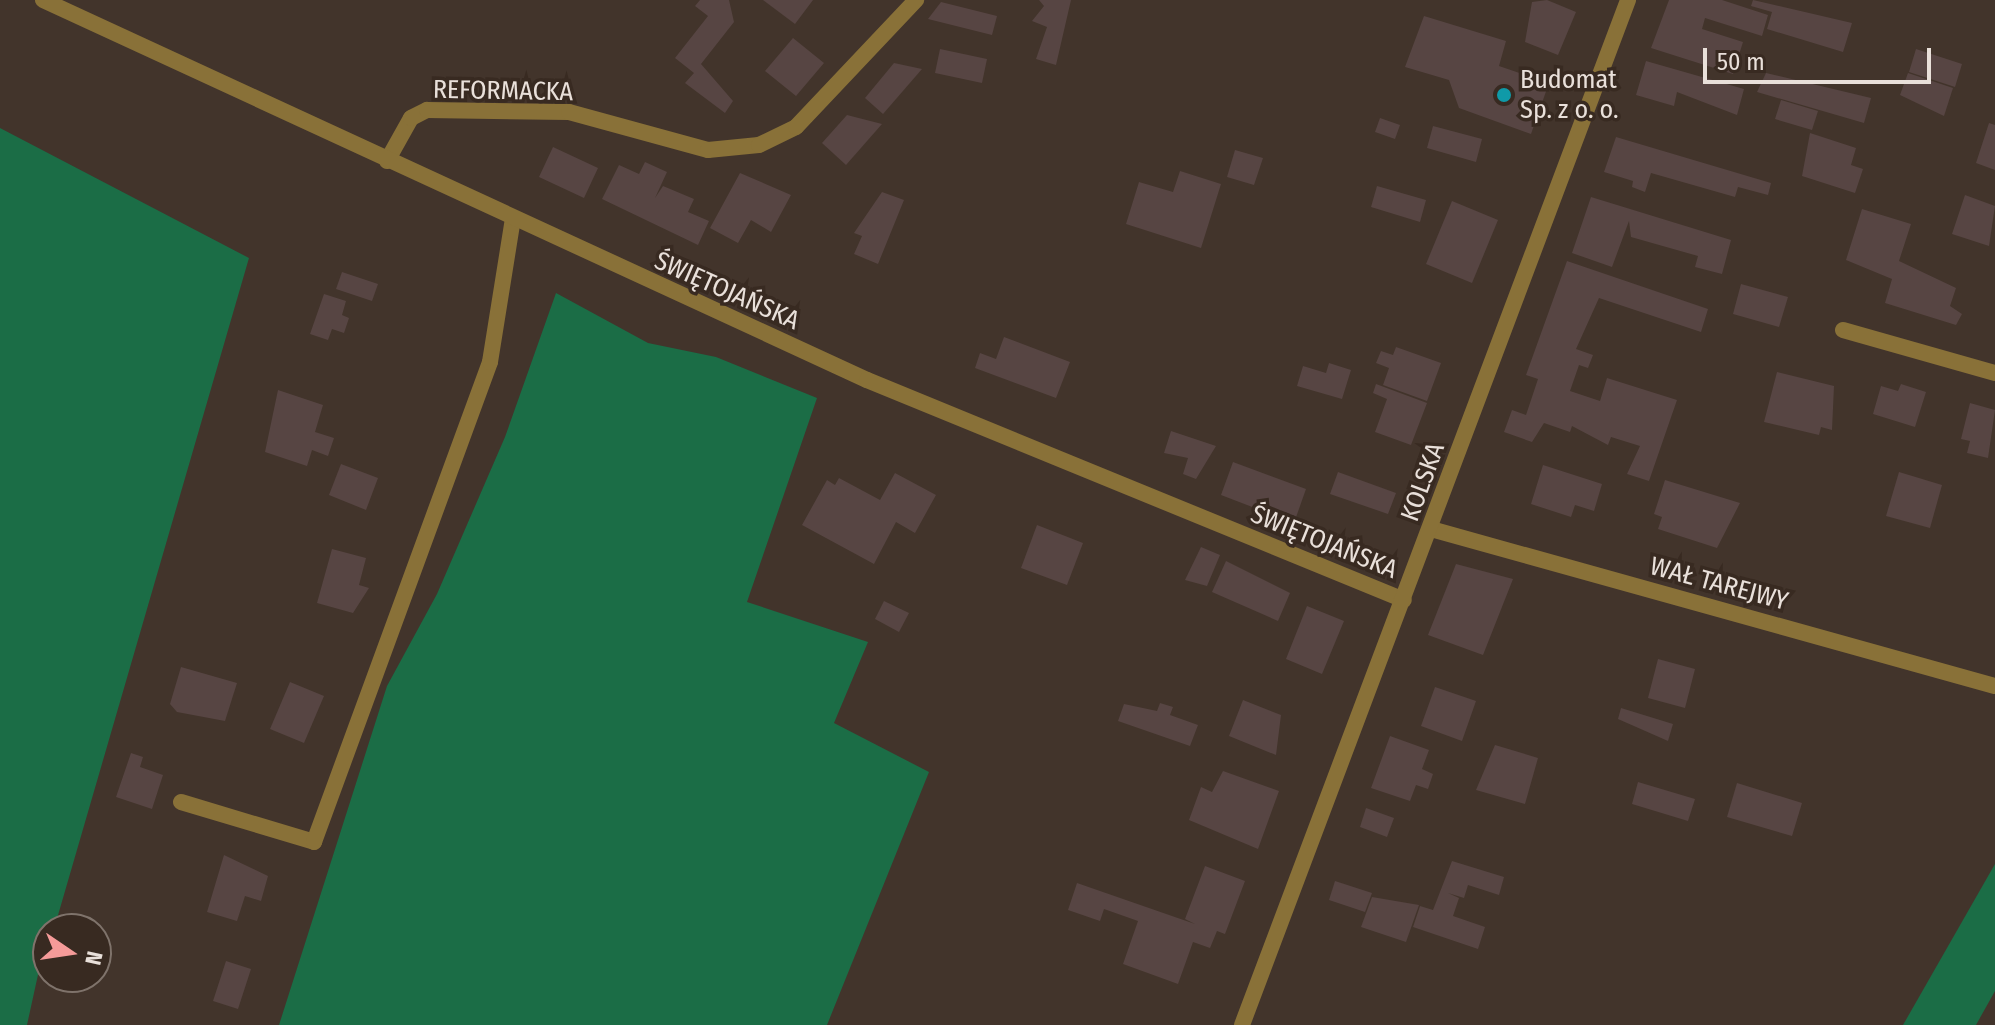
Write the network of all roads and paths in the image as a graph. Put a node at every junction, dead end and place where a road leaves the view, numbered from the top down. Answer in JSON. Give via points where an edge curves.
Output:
{"nodes":[{"id":1,"x":43,"y":0,"type":"edge"},
{"id":2,"x":916,"y":0,"type":"edge"},
{"id":3,"x":1628,"y":0,"type":"edge"},
{"id":4,"x":387,"y":161,"type":"junction"},
{"id":5,"x":513,"y":219,"type":"junction"},
{"id":6,"x":1843,"y":330,"type":"dead end"},
{"id":7,"x":1994,"y":368,"type":"edge"},
{"id":8,"x":1431,"y":529,"type":"junction"},
{"id":9,"x":1404,"y":600,"type":"junction"},
{"id":10,"x":1995,"y":686,"type":"edge"},
{"id":11,"x":181,"y":802,"type":"dead end"},
{"id":12,"x":1242,"y":1025,"type":"edge"}],
"edges":[{"from":1,"to":4,"type":"street","name":"ŚWIĘTOJAŃSKA"},
{"from":2,"to":4,"type":"street","name":"REFORMACKA","via":[[796,127],[759,145],[684,146],[569,112],[427,110],[411,118]]},
{"from":3,"to":8,"type":"street","name":"KOLSKA"},
{"from":4,"to":5,"type":"street","name":"ŚWIĘTOJAŃSKA"},
{"from":5,"to":9,"type":"street","name":"ŚWIĘTOJAŃSKA","via":[[867,380]]},
{"from":5,"to":11,"type":"street","via":[[490,362],[314,842]]},
{"from":6,"to":7,"type":"street"},
{"from":8,"to":9,"type":"street","name":"KOLSKA"},
{"from":8,"to":10,"type":"street","name":"WAŁ TAREJWY"},
{"from":9,"to":12,"type":"street","name":"KOLSKA"}]}
